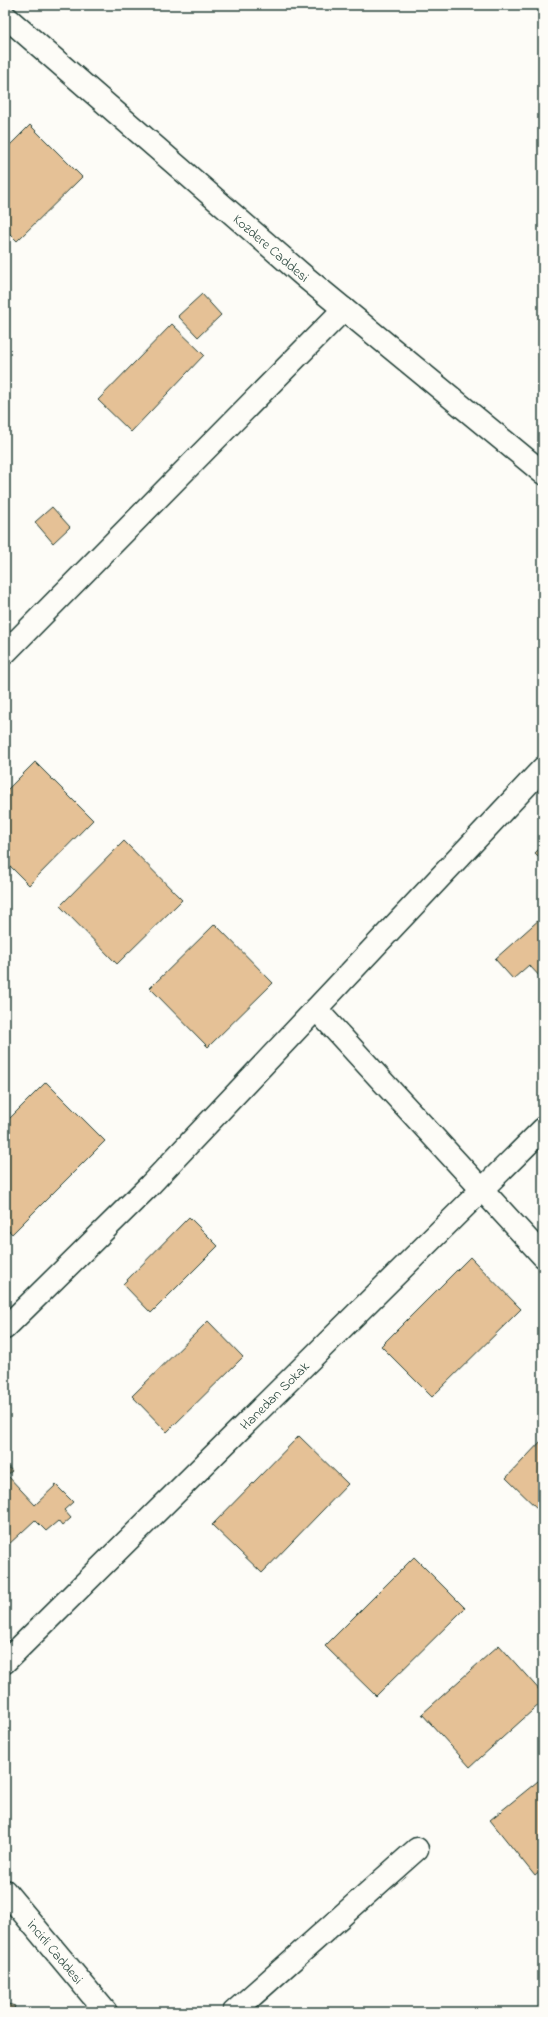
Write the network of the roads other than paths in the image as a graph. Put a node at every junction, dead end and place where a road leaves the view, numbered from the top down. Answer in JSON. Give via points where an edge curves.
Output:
{"nodes":[{"id":1,"x":5,"y":16,"type":"edge"},
{"id":2,"x":344,"y":309,"type":"junction"},
{"id":3,"x":543,"y":473,"type":"edge"},
{"id":4,"x":5,"y":653,"type":"edge"},
{"id":5,"x":543,"y":768,"type":"edge"},
{"id":6,"x":316,"y":1009,"type":"junction"},
{"id":7,"x":543,"y":1129,"type":"edge"},
{"id":8,"x":482,"y":1189,"type":"junction"},
{"id":9,"x":543,"y":1256,"type":"edge"},
{"id":10,"x":5,"y":1328,"type":"edge"},
{"id":11,"x":5,"y":1662,"type":"edge"},
{"id":12,"x":417,"y":1849,"type":"dead end"},
{"id":13,"x":5,"y":1891,"type":"edge"},
{"id":14,"x":106,"y":2012,"type":"edge"},
{"id":15,"x":234,"y":2012,"type":"edge"}],
"edges":[{"from":1,"to":2,"type":"street","name":"Kozdere Caddesi"},
{"from":2,"to":3,"type":"street","name":"Kozdere Caddesi"},
{"from":2,"to":4,"type":"street"},
{"from":5,"to":6,"type":"street"},
{"from":6,"to":8,"type":"street"},
{"from":6,"to":10,"type":"street","via":[[149,1186]]},
{"from":7,"to":8,"type":"street","name":"Hanedan Sokak"},
{"from":8,"to":9,"type":"street"},
{"from":8,"to":11,"type":"street","name":"Hanedan Sokak"},
{"from":12,"to":15,"type":"street"},
{"from":13,"to":14,"type":"street","name":"İncirli Caddesi"}]}
